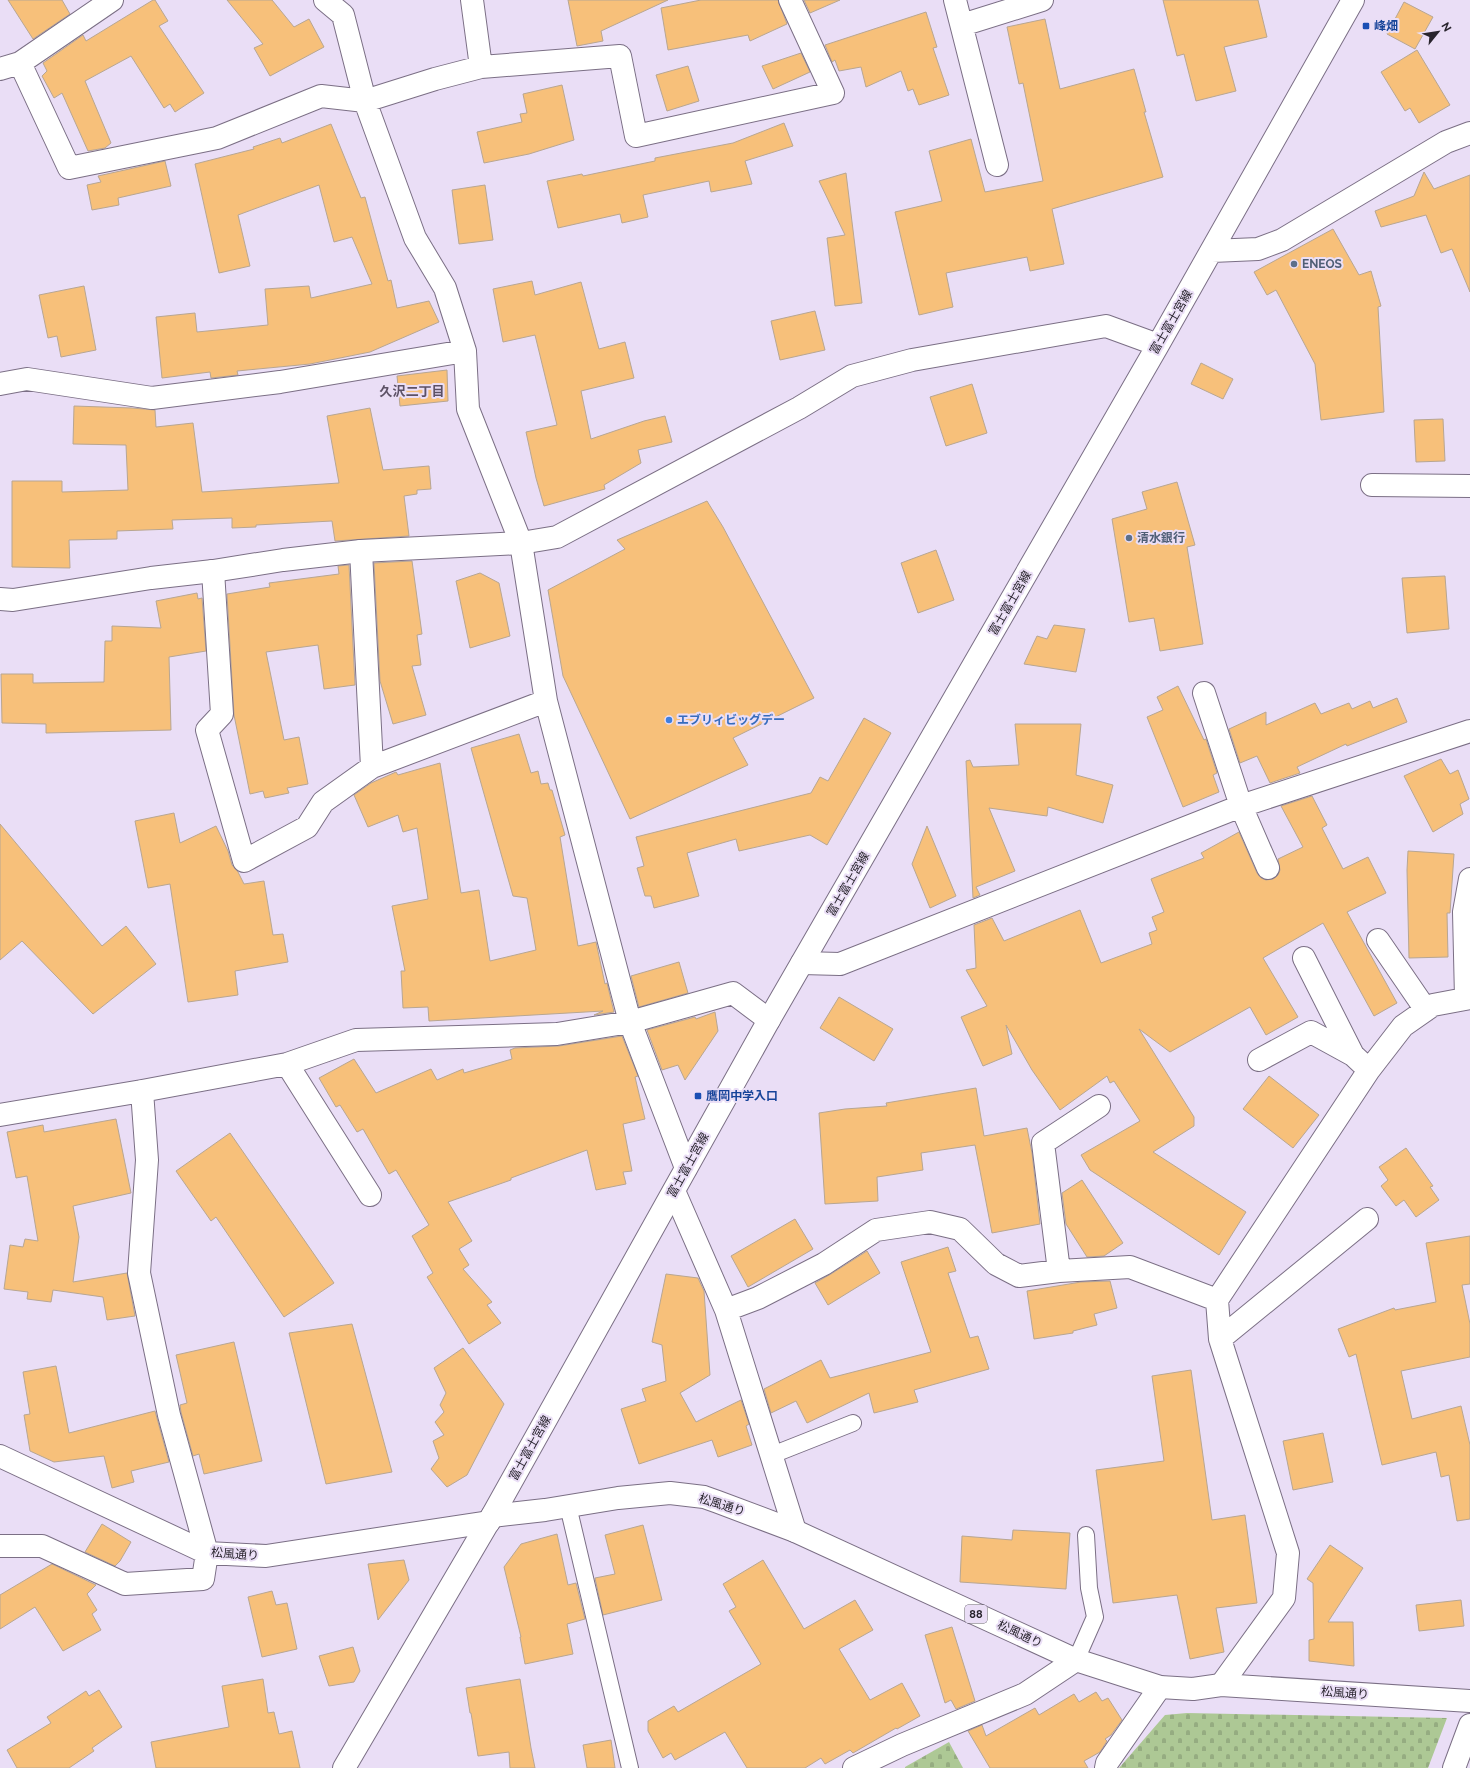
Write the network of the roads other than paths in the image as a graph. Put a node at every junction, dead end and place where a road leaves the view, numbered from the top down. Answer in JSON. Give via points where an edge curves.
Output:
{"nodes":[{"id":1,"x":112,"y":0,"type":"edge"},
{"id":2,"x":325,"y":0,"type":"edge"},
{"id":3,"x":472,"y":0,"type":"edge"},
{"id":4,"x":790,"y":0,"type":"edge"},
{"id":5,"x":955,"y":0,"type":"edge"},
{"id":6,"x":1042,"y":0,"type":"edge"},
{"id":7,"x":1353,"y":0,"type":"edge"},
{"id":8,"x":962,"y":25,"type":"junction"},
{"id":9,"x":20,"y":63,"type":"junction"},
{"id":10,"x":481,"y":68,"type":"junction"},
{"id":11,"x":0,"y":69,"type":"edge"},
{"id":12,"x":365,"y":101,"type":"junction"},
{"id":13,"x":1470,"y":133,"type":"edge"},
{"id":14,"x":997,"y":165,"type":"dead end"},
{"id":15,"x":1212,"y":251,"type":"junction"},
{"id":16,"x":1158,"y":345,"type":"junction"},
{"id":17,"x":465,"y":351,"type":"junction"},
{"id":18,"x":0,"y":384,"type":"edge"},
{"id":19,"x":1372,"y":485,"type":"dead end"},
{"id":20,"x":1470,"y":486,"type":"edge"},
{"id":21,"x":520,"y":543,"type":"junction"},
{"id":22,"x":361,"y":551,"type":"junction"},
{"id":23,"x":213,"y":571,"type":"junction"},
{"id":24,"x":0,"y":599,"type":"edge"},
{"id":25,"x":1204,"y":693,"type":"dead end"},
{"id":26,"x":546,"y":701,"type":"junction"},
{"id":27,"x":1470,"y":731,"type":"edge"},
{"id":28,"x":372,"y":767,"type":"junction"},
{"id":29,"x":1241,"y":806,"type":"junction"},
{"id":30,"x":1268,"y":868,"type":"dead end"},
{"id":31,"x":1470,"y":879,"type":"edge"},
{"id":32,"x":1378,"y":940,"type":"dead end"},
{"id":33,"x":1304,"y":958,"type":"dead end"},
{"id":34,"x":802,"y":963,"type":"junction"},
{"id":35,"x":1468,"y":998,"type":"edge"},
{"id":36,"x":1426,"y":1010,"type":"junction"},
{"id":37,"x":769,"y":1020,"type":"junction"},
{"id":38,"x":630,"y":1022,"type":"junction"},
{"id":39,"x":1354,"y":1055,"type":"junction"},
{"id":40,"x":1259,"y":1060,"type":"dead end"},
{"id":41,"x":287,"y":1064,"type":"junction"},
{"id":42,"x":1369,"y":1070,"type":"junction"},
{"id":43,"x":142,"y":1091,"type":"junction"},
{"id":44,"x":1099,"y":1106,"type":"dead end"},
{"id":45,"x":0,"y":1115,"type":"edge"},
{"id":46,"x":686,"y":1168,"type":"junction"},
{"id":47,"x":674,"y":1191,"type":"junction"},
{"id":48,"x":370,"y":1195,"type":"dead end"},
{"id":49,"x":1367,"y":1219,"type":"dead end"},
{"id":50,"x":1059,"y":1272,"type":"junction"},
{"id":51,"x":1217,"y":1300,"type":"junction"},
{"id":52,"x":726,"y":1310,"type":"junction"},
{"id":53,"x":1220,"y":1339,"type":"junction"},
{"id":54,"x":853,"y":1423,"type":"dead end"},
{"id":55,"x":772,"y":1455,"type":"junction"},
{"id":56,"x":0,"y":1456,"type":"edge"},
{"id":57,"x":568,"y":1506,"type":"junction"},
{"id":58,"x":490,"y":1519,"type":"junction"},
{"id":59,"x":795,"y":1531,"type":"junction"},
{"id":60,"x":1086,"y":1535,"type":"dead end"},
{"id":61,"x":0,"y":1546,"type":"edge"},
{"id":62,"x":207,"y":1553,"type":"junction"},
{"id":63,"x":1076,"y":1660,"type":"junction"},
{"id":64,"x":1221,"y":1685,"type":"junction"},
{"id":65,"x":1160,"y":1687,"type":"junction"},
{"id":66,"x":1470,"y":1701,"type":"edge"},
{"id":67,"x":1470,"y":1725,"type":"edge"},
{"id":68,"x":344,"y":1768,"type":"edge"},
{"id":69,"x":630,"y":1768,"type":"edge"},
{"id":70,"x":854,"y":1768,"type":"edge"},
{"id":71,"x":1106,"y":1768,"type":"edge"},
{"id":72,"x":1454,"y":1768,"type":"edge"}],
"edges":[{"from":1,"to":9,"type":"street"},
{"from":2,"to":12,"type":"street","via":[[343,15]]},
{"from":3,"to":10,"type":"street"},
{"from":4,"to":10,"type":"street","via":[[833,93],[636,136],[620,56]]},
{"from":5,"to":8,"type":"street"},
{"from":6,"to":8,"type":"street"},
{"from":7,"to":15,"type":"street","name":"富士富士宮線"},
{"from":8,"to":14,"type":"street"},
{"from":9,"to":11,"type":"street"},
{"from":9,"to":12,"type":"street","via":[[69,168],[217,138],[321,96]]},
{"from":10,"to":12,"type":"street","via":[[434,79]]},
{"from":12,"to":17,"type":"street","via":[[415,238],[445,288]]},
{"from":13,"to":15,"type":"street","via":[[1446,142],[1282,240],[1258,249]]},
{"from":15,"to":16,"type":"street","name":"富士富士宮線"},
{"from":16,"to":21,"type":"street","via":[[1106,326],[912,360],[852,376],[557,537]]},
{"from":16,"to":34,"type":"street","name":"富士富士宮線"},
{"from":17,"to":18,"type":"street","via":[[280,382],[152,398],[27,379]]},
{"from":17,"to":21,"type":"street","via":[[468,409]]},
{"from":19,"to":20,"type":"street"},
{"from":21,"to":22,"type":"street"},
{"from":21,"to":26,"type":"street"},
{"from":22,"to":23,"type":"street"},
{"from":22,"to":28,"type":"street"},
{"from":23,"to":24,"type":"street","via":[[13,600]]},
{"from":23,"to":28,"type":"street","via":[[222,714],[207,730],[244,860],[307,827],[323,802]]},
{"from":25,"to":29,"type":"street"},
{"from":26,"to":28,"type":"street"},
{"from":26,"to":38,"type":"street"},
{"from":27,"to":29,"type":"street"},
{"from":29,"to":30,"type":"street"},
{"from":29,"to":34,"type":"street","via":[[840,964]]},
{"from":31,"to":35,"type":"street","via":[[1464,912]]},
{"from":32,"to":36,"type":"street"},
{"from":33,"to":39,"type":"street"},
{"from":34,"to":37,"type":"street","name":"富士富士宮線"},
{"from":35,"to":36,"type":"street","via":[[1433,1005]]},
{"from":36,"to":42,"type":"street","via":[[1403,1026]]},
{"from":37,"to":38,"type":"street","via":[[733,993]]},
{"from":37,"to":46,"type":"street","name":"富士富士宮線"},
{"from":38,"to":41,"type":"street","via":[[557,1034],[356,1040]]},
{"from":38,"to":46,"type":"street"},
{"from":39,"to":40,"type":"street","via":[[1311,1032]]},
{"from":39,"to":42,"type":"street"},
{"from":41,"to":43,"type":"street"},
{"from":41,"to":48,"type":"street"},
{"from":42,"to":51,"type":"street"},
{"from":43,"to":45,"type":"street"},
{"from":43,"to":62,"type":"street","via":[[147,1160],[139,1273],[169,1415]]},
{"from":44,"to":50,"type":"street","via":[[1043,1143]]},
{"from":46,"to":47,"type":"street","name":"富士富士宮線"},
{"from":47,"to":52,"type":"street"},
{"from":47,"to":58,"type":"street","name":"富士富士宮線"},
{"from":49,"to":53,"type":"street"},
{"from":50,"to":51,"type":"street","via":[[1130,1267]]},
{"from":50,"to":52,"type":"street","via":[[1019,1276],[996,1264],[960,1229],[930,1222],[876,1230],[817,1268],[758,1298]]},
{"from":51,"to":53,"type":"street"},
{"from":52,"to":55,"type":"street"},
{"from":53,"to":64,"type":"street","via":[[1288,1553],[1284,1598]]},
{"from":54,"to":55,"type":"lane"},
{"from":55,"to":59,"type":"street"},
{"from":56,"to":62,"type":"street","name":"松風通り"},
{"from":57,"to":58,"type":"street","name":"松風通り","number":"88"},
{"from":57,"to":59,"type":"street","name":"松風通り","number":"88","via":[[618,1498],[670,1494],[718,1502]]},
{"from":57,"to":69,"type":"lane"},
{"from":58,"to":62,"type":"street","name":"松風通り","via":[[266,1556]]},
{"from":58,"to":68,"type":"street","name":"富士富士宮線"},
{"from":59,"to":63,"type":"street","name":"松風通り","number":"88"},
{"from":60,"to":63,"type":"lane","via":[[1095,1617]]},
{"from":61,"to":62,"type":"street","via":[[42,1546],[125,1584],[203,1579]]},
{"from":63,"to":65,"type":"street","name":"松風通り","number":"88"},
{"from":63,"to":70,"type":"street","via":[[1025,1694],[902,1745]]},
{"from":64,"to":65,"type":"street","name":"松風通り","number":"88","via":[[1193,1689]]},
{"from":64,"to":66,"type":"street","name":"松風通り","number":"88"},
{"from":65,"to":71,"type":"street"},
{"from":67,"to":72,"type":"street"}]}
